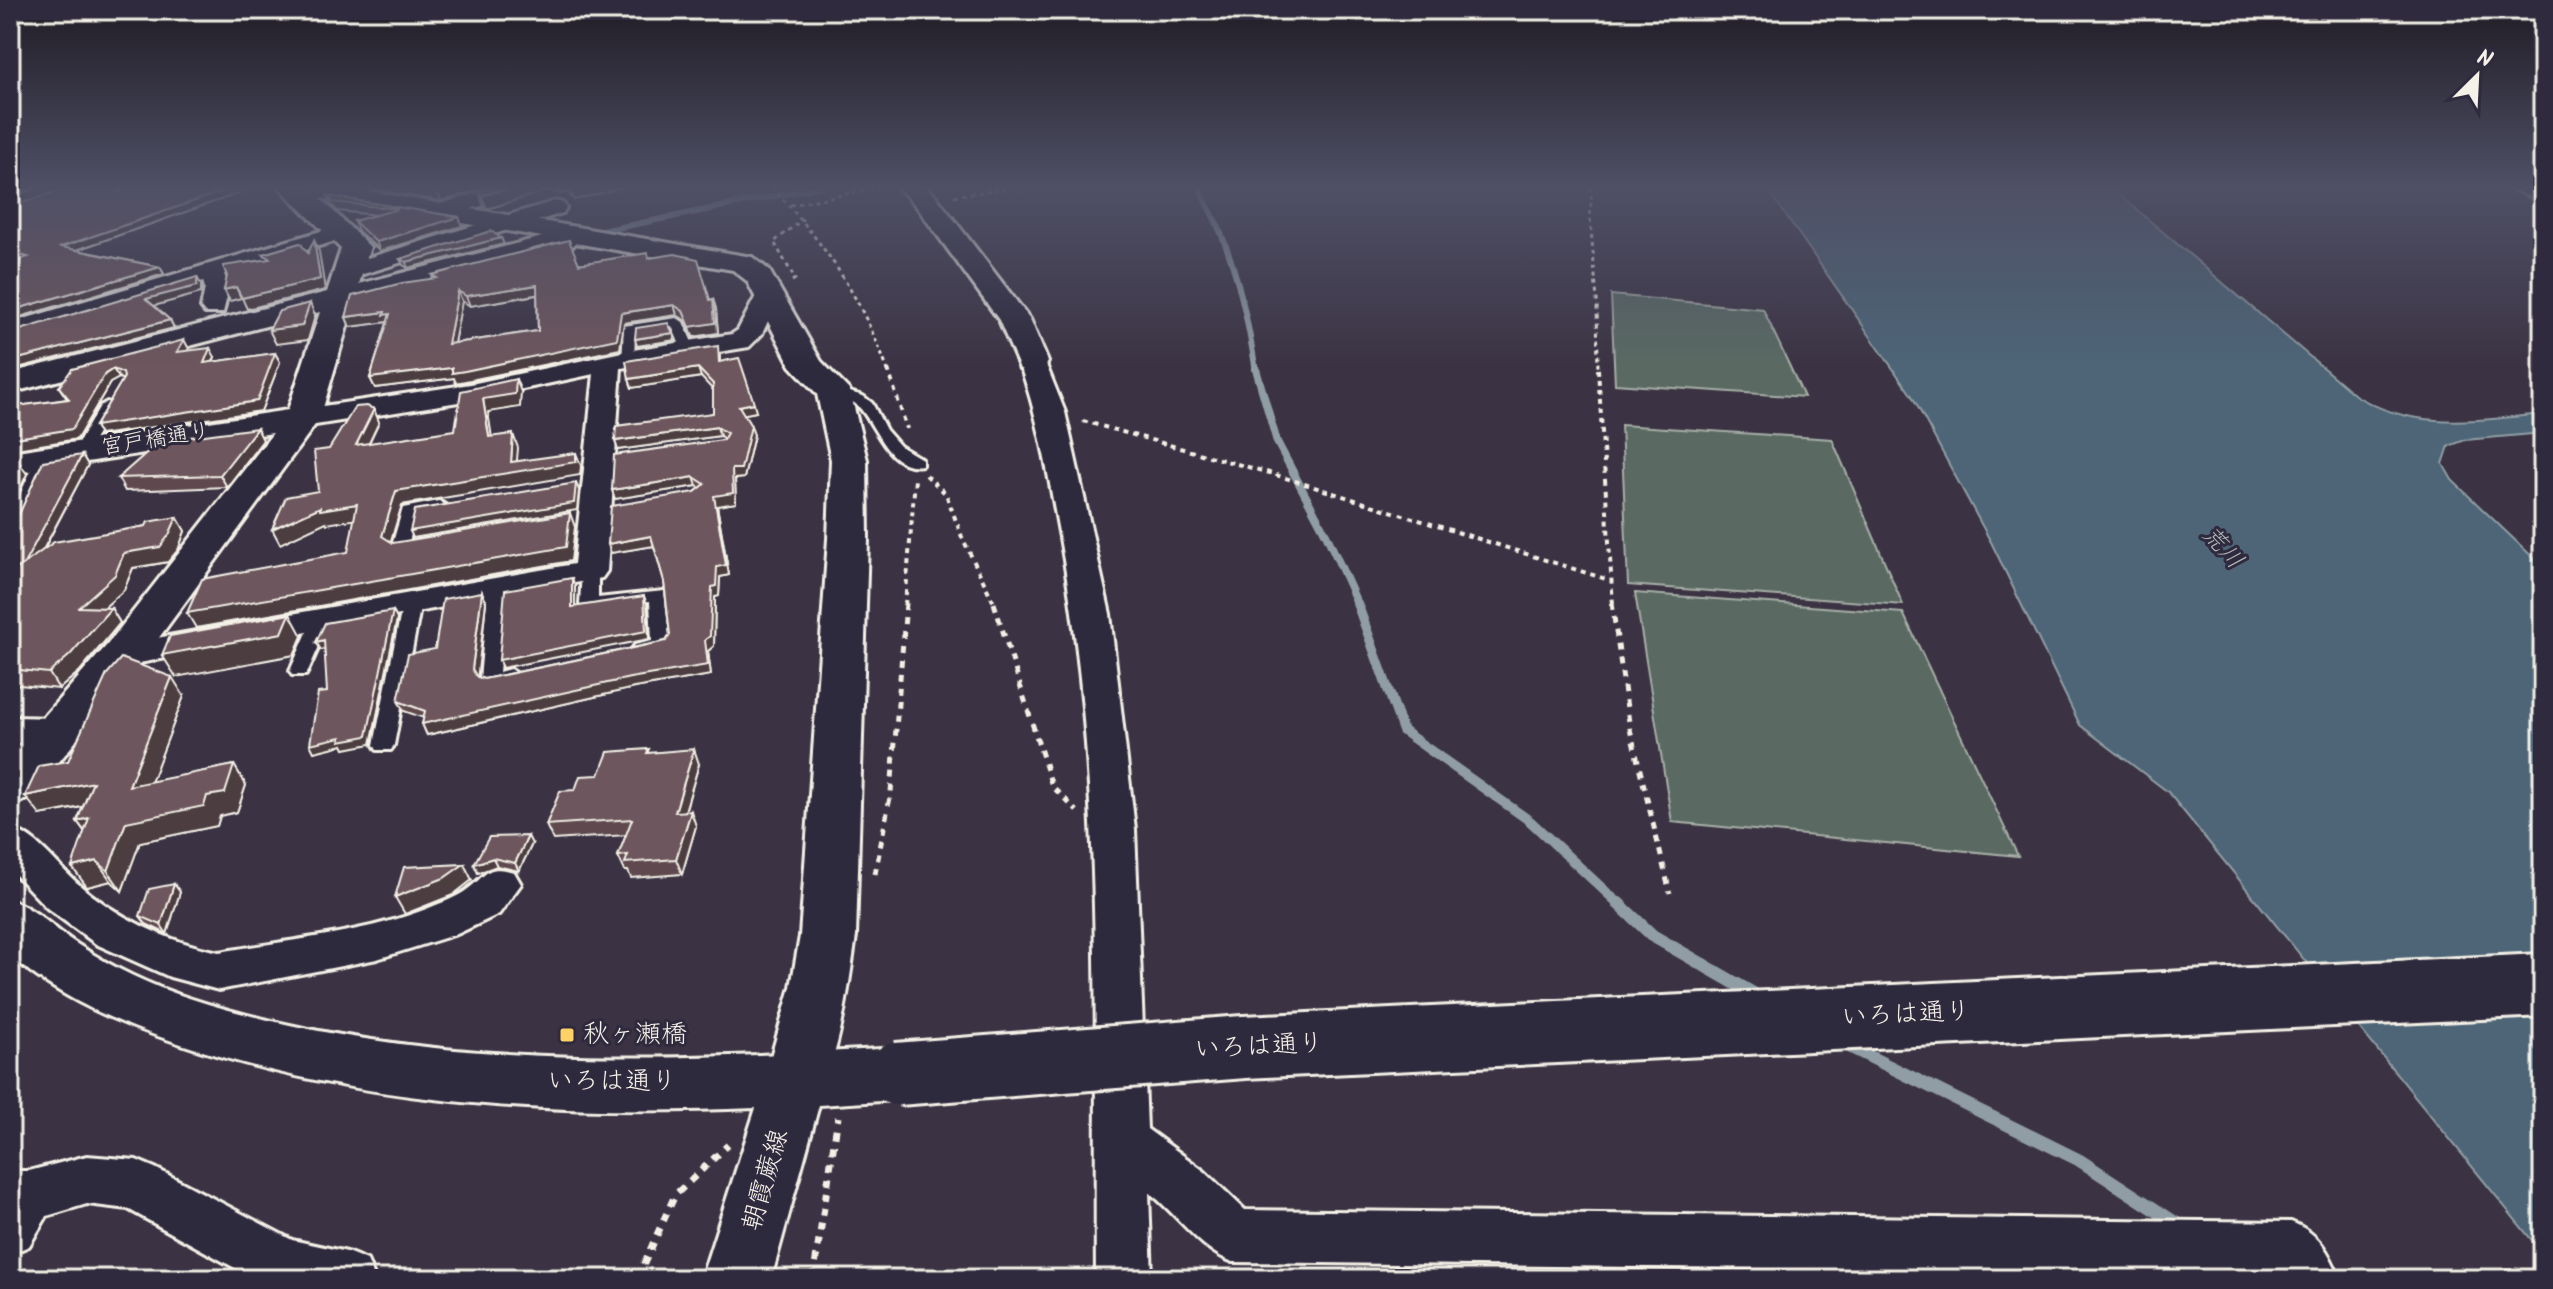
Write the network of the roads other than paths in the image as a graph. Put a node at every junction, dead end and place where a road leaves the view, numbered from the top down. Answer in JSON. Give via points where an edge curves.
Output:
{"nodes":[{"id":1,"x":289,"y":247,"type":"edge"},
{"id":2,"x":356,"y":247,"type":"edge"},
{"id":3,"x":448,"y":247,"type":"edge"},
{"id":4,"x":483,"y":247,"type":"edge"},
{"id":5,"x":675,"y":247,"type":"edge"},
{"id":6,"x":959,"y":247,"type":"edge"},
{"id":7,"x":211,"y":270,"type":"junction"},
{"id":8,"x":344,"y":288,"type":"junction"},
{"id":9,"x":768,"y":295,"type":"junction"},
{"id":10,"x":92,"y":305,"type":"junction"},
{"id":11,"x":214,"y":308,"type":"dead end"},
{"id":12,"x":116,"y":327,"type":"edge"},
{"id":13,"x":10,"y":331,"type":"edge"},
{"id":14,"x":617,"y":362,"type":"junction"},
{"id":15,"x":1032,"y":362,"type":"joint"},
{"id":16,"x":10,"y":383,"type":"edge"},
{"id":17,"x":833,"y":391,"type":"junction"},
{"id":18,"x":112,"y":398,"type":"edge"},
{"id":19,"x":303,"y":418,"type":"junction"},
{"id":20,"x":80,"y":452,"type":"junction"},
{"id":21,"x":27,"y":460,"type":"edge"},
{"id":22,"x":917,"y":462,"type":"road end"},
{"id":23,"x":453,"y":504,"type":"edge"},
{"id":24,"x":13,"y":528,"type":"edge"},
{"id":25,"x":429,"y":544,"type":"edge"},
{"id":26,"x":590,"y":571,"type":"junction"},
{"id":27,"x":497,"y":588,"type":"junction"},
{"id":28,"x":412,"y":603,"type":"junction"},
{"id":29,"x":322,"y":619,"type":"junction"},
{"id":30,"x":630,"y":651,"type":"edge"},
{"id":31,"x":123,"y":655,"type":"junction"},
{"id":32,"x":299,"y":671,"type":"dead end"},
{"id":33,"x":521,"y":673,"type":"edge"},
{"id":34,"x":10,"y":730,"type":"edge"},
{"id":35,"x":59,"y":731,"type":"junction"},
{"id":36,"x":384,"y":745,"type":"dead end"},
{"id":37,"x":10,"y":787,"type":"edge"},
{"id":38,"x":10,"y":843,"type":"edge"},
{"id":39,"x":499,"y":884,"type":"dead end"},
{"id":40,"x":10,"y":921,"type":"edge"},
{"id":41,"x":2543,"y":985,"type":"edge"},
{"id":42,"x":846,"y":1077,"type":"junction"},
{"id":43,"x":1123,"y":1142,"type":"junction"},
{"id":44,"x":16,"y":1207,"type":"edge"},
{"id":45,"x":347,"y":1279,"type":"edge"},
{"id":46,"x":736,"y":1279,"type":"edge"},
{"id":47,"x":1124,"y":1279,"type":"edge"},
{"id":48,"x":2312,"y":1279,"type":"edge"}],
"edges":[{"from":1,"to":7,"type":"street"},
{"from":2,"to":8,"type":"street"},
{"from":3,"to":8,"type":"street"},
{"from":4,"to":8,"type":"street"},
{"from":5,"to":9,"type":"street","via":[[742,263],[759,276]]},
{"from":6,"to":15,"type":"street","via":[[1014,319]]},
{"from":7,"to":10,"type":"street"},
{"from":7,"to":11,"type":"street","via":[[217,288]]},
{"from":8,"to":16,"type":"street"},
{"from":8,"to":19,"type":"street"},
{"from":9,"to":14,"type":"street","via":[[749,334],[740,341]]},
{"from":9,"to":17,"type":"street","via":[[807,366]]},
{"from":10,"to":12,"type":"street"},
{"from":10,"to":13,"type":"street"},
{"from":14,"to":19,"type":"street"},
{"from":14,"to":26,"type":"street"},
{"from":15,"to":43,"type":"street","via":[[1051,412],[1092,614],[1114,829]]},
{"from":17,"to":22,"type":"lane","via":[[867,406],[895,449]]},
{"from":17,"to":42,"type":"street","name":"朝霞蕨線","via":[[849,460],[849,491],[832,884],[820,987]]},
{"from":18,"to":20,"type":"lane"},
{"from":19,"to":20,"type":"street","name":"宮戸橋通り"},
{"from":19,"to":31,"type":"street"},
{"from":20,"to":21,"type":"street","name":"宮戸橋通り"},
{"from":21,"to":24,"type":"lane"},
{"from":23,"to":25,"type":"lane","via":[[409,511],[399,549]]},
{"from":26,"to":27,"type":"street"},
{"from":26,"to":30,"type":"lane","via":[[589,604],[658,595],[661,645]]},
{"from":27,"to":28,"type":"street"},
{"from":27,"to":33,"type":"lane","via":[[489,680]]},
{"from":28,"to":29,"type":"street"},
{"from":28,"to":36,"type":"lane"},
{"from":29,"to":31,"type":"street"},
{"from":29,"to":32,"type":"lane"},
{"from":31,"to":35,"type":"street"},
{"from":34,"to":35,"type":"street"},
{"from":35,"to":37,"type":"street"},
{"from":38,"to":39,"type":"street","via":[[63,896],[112,932],[186,964],[219,971],[429,926],[483,902]]},
{"from":40,"to":42,"type":"street","name":"いろは通り","via":[[53,955],[123,997],[273,1046],[465,1079],[596,1085]]},
{"from":41,"to":42,"type":"street","name":"いろは通り","bridge":true,"via":[[1244,1047]]},
{"from":42,"to":46,"type":"street","name":"朝霞蕨線"},
{"from":43,"to":47,"type":"street"},
{"from":43,"to":48,"type":"street","via":[[1185,1188],[1233,1236],[2291,1249]]},
{"from":44,"to":45,"type":"street","via":[[87,1180],[136,1185],[287,1266]]}]}
